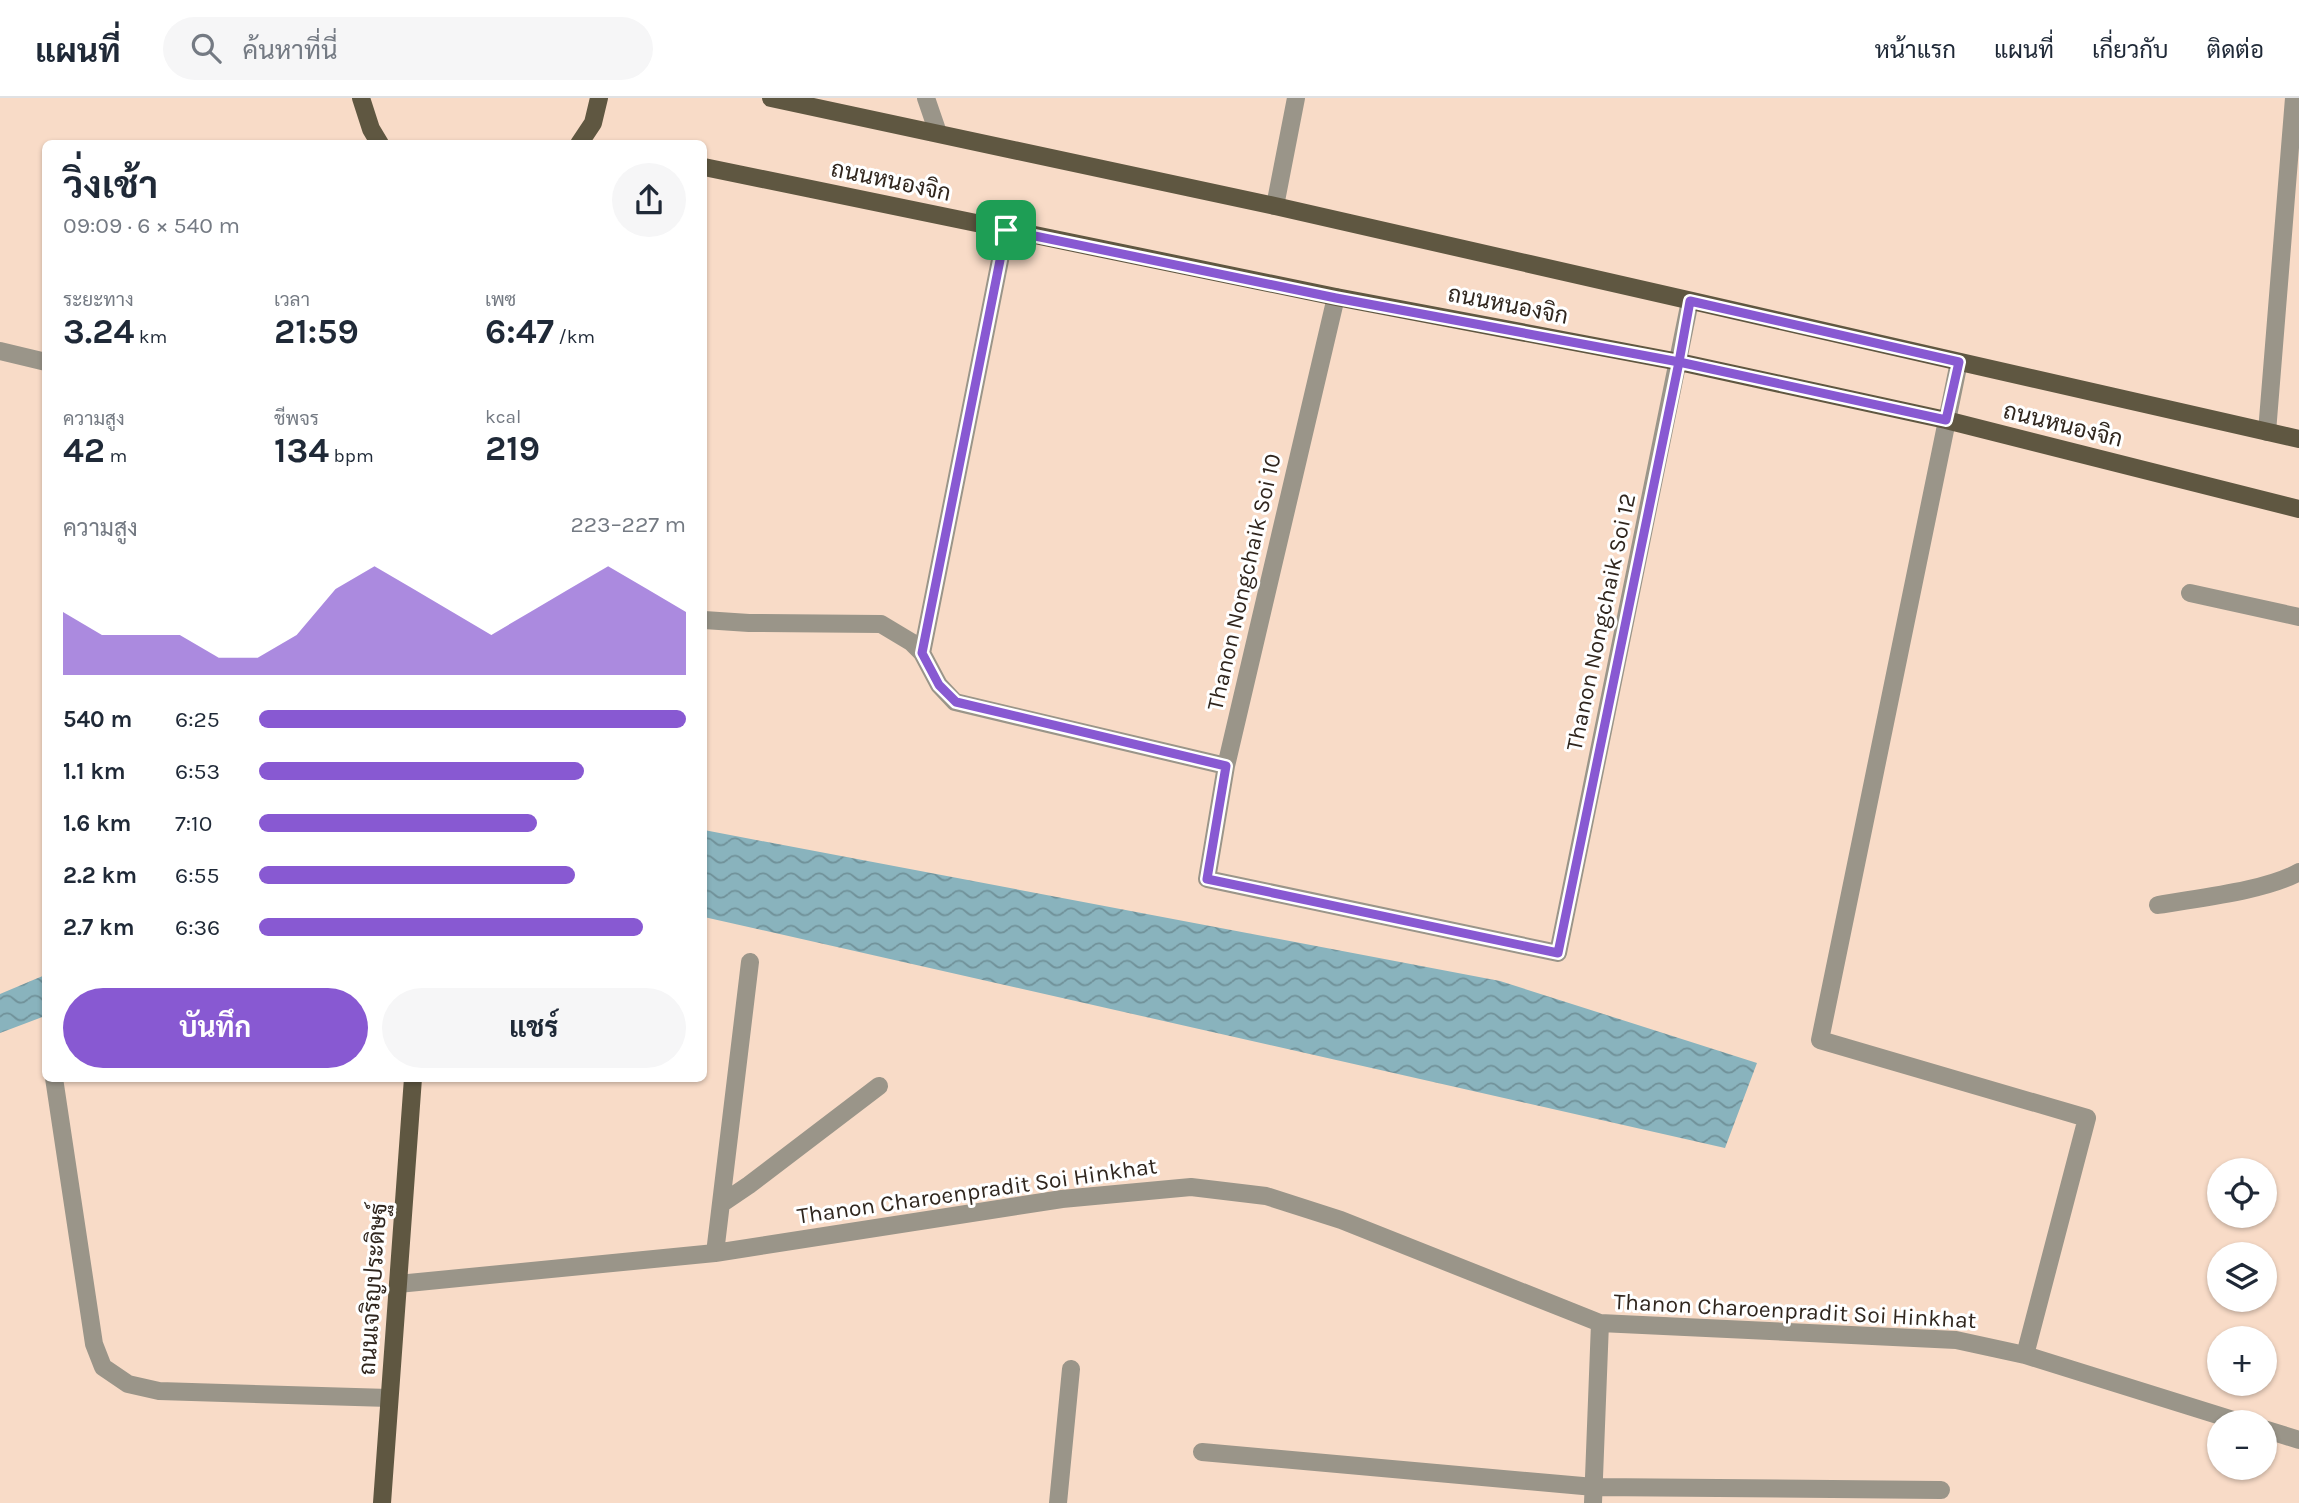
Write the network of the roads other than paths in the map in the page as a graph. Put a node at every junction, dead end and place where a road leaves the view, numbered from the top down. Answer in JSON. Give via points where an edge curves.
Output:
{"nodes":[{"id":1,"x":361,"y":98,"type":"edge"},
{"id":2,"x":599,"y":98,"type":"edge"},
{"id":3,"x":771,"y":98,"type":"edge"},
{"id":4,"x":926,"y":98,"type":"edge"},
{"id":5,"x":1296,"y":98,"type":"edge"},
{"id":6,"x":2294,"y":98,"type":"edge"},
{"id":7,"x":938,"y":133,"type":"junction"},
{"id":8,"x":378,"y":140,"type":"edge"},
{"id":9,"x":585,"y":140,"type":"edge"},
{"id":10,"x":707,"y":168,"type":"edge"},
{"id":11,"x":1275,"y":206,"type":"junction"},
{"id":12,"x":1006,"y":230,"type":"junction"},
{"id":13,"x":1336,"y":298,"type":"junction"},
{"id":14,"x":1690,"y":301,"type":"junction"},
{"id":15,"x":0,"y":351,"type":"edge"},
{"id":16,"x":42,"y":361,"type":"edge"},
{"id":17,"x":1679,"y":362,"type":"junction"},
{"id":18,"x":1959,"y":362,"type":"junction"},
{"id":19,"x":1946,"y":420,"type":"junction"},
{"id":20,"x":2267,"y":432,"type":"junction"},
{"id":21,"x":2299,"y":439,"type":"edge"},
{"id":22,"x":2299,"y":509,"type":"edge"},
{"id":23,"x":2190,"y":593,"type":"dead end"},
{"id":24,"x":2299,"y":617,"type":"edge"},
{"id":25,"x":707,"y":620,"type":"edge"},
{"id":26,"x":922,"y":653,"type":"junction"},
{"id":27,"x":1226,"y":766,"type":"junction"},
{"id":28,"x":2299,"y":872,"type":"edge"},
{"id":29,"x":1207,"y":879,"type":"joint"},
{"id":30,"x":2158,"y":905,"type":"dead end"},
{"id":31,"x":751,"y":962,"type":"dead end"},
{"id":32,"x":55,"y":1082,"type":"edge"},
{"id":33,"x":413,"y":1082,"type":"edge"},
{"id":34,"x":879,"y":1086,"type":"dead end"},
{"id":35,"x":721,"y":1204,"type":"junction"},
{"id":36,"x":715,"y":1253,"type":"junction"},
{"id":37,"x":398,"y":1284,"type":"junction"},
{"id":38,"x":1600,"y":1323,"type":"junction"},
{"id":39,"x":2025,"y":1355,"type":"junction"},
{"id":40,"x":1071,"y":1369,"type":"dead end"},
{"id":41,"x":389,"y":1398,"type":"junction"},
{"id":42,"x":2207,"y":1412,"type":"edge"},
{"id":43,"x":2277,"y":1433,"type":"edge"},
{"id":44,"x":2299,"y":1440,"type":"edge"},
{"id":45,"x":1202,"y":1452,"type":"dead end"},
{"id":46,"x":1941,"y":1490,"type":"dead end"},
{"id":47,"x":1593,"y":1495,"type":"edge"},
{"id":48,"x":382,"y":1503,"type":"edge"},
{"id":49,"x":1058,"y":1503,"type":"edge"}],
"edges":[{"from":1,"to":8,"type":"main road"},
{"from":2,"to":9,"type":"main road"},
{"from":3,"to":7,"type":"main road","name":"ถนนหนองจิก"},
{"from":4,"to":7,"type":"street"},
{"from":5,"to":11,"type":"street"},
{"from":6,"to":20,"type":"street"},
{"from":7,"to":11,"type":"main road","name":"ถนนหนองจิก"},
{"from":10,"to":12,"type":"main road","name":"ถนนหนองจิก"},
{"from":11,"to":14,"type":"main road","name":"ถนนหนองจิก"},
{"from":12,"to":13,"type":"main road","name":"ถนนหนองจิก"},
{"from":12,"to":26,"type":"street"},
{"from":13,"to":17,"type":"main road","name":"ถนนหนองจิก"},
{"from":13,"to":27,"type":"street","name":"Thanon Nongchaik Soi 10"},
{"from":14,"to":17,"type":"street","name":"Thanon Nongchaik Soi 12"},
{"from":14,"to":18,"type":"main road","name":"ถนนหนองจิก"},
{"from":15,"to":16,"type":"street"},
{"from":17,"to":19,"type":"main road","name":"ถนนหนองจิก"},
{"from":17,"to":29,"type":"street","name":"Thanon Nongchaik Soi 12","via":[[1558,953]]},
{"from":18,"to":19,"type":"street"},
{"from":18,"to":20,"type":"main road","name":"ถนนหนองจิก"},
{"from":19,"to":22,"type":"main road","name":"ถนนหนองจิก"},
{"from":19,"to":39,"type":"street","via":[[1820,1040],[2087,1118]]},
{"from":20,"to":21,"type":"main road","name":"ถนนหนองจิก"},
{"from":23,"to":24,"type":"street"},
{"from":25,"to":26,"type":"street","via":[[881,624]]},
{"from":26,"to":27,"type":"street","via":[[939,685],[956,702]]},
{"from":27,"to":29,"type":"street","name":"Thanon Nongchaik Soi 10"},
{"from":28,"to":30,"type":"street","via":[[2287,879]]},
{"from":31,"to":35,"type":"street"},
{"from":32,"to":41,"type":"street","via":[[94,1344],[103,1367],[128,1384],[159,1391]]},
{"from":33,"to":37,"type":"main road","name":"ถนนเจริญประดิษฐ์"},
{"from":34,"to":35,"type":"street"},
{"from":35,"to":36,"type":"street"},
{"from":36,"to":37,"type":"street","name":"Thanon Charoenpradit Soi Hinkhat"},
{"from":36,"to":38,"type":"street","name":"Thanon Charoenpradit Soi Hinkhat","via":[[1062,1199],[1191,1187],[1266,1196],[1341,1220]]},
{"from":37,"to":41,"type":"main road","name":"ถนนเจริญประดิษฐ์"},
{"from":38,"to":39,"type":"street","name":"Thanon Charoenpradit Soi Hinkhat","via":[[1955,1340]]},
{"from":38,"to":47,"type":"street"},
{"from":39,"to":42,"type":"street","name":"Thanon Charoenpradit Soi Hinkhat"},
{"from":40,"to":49,"type":"street"},
{"from":41,"to":48,"type":"main road","name":"ถนนเจริญประดิษฐ์"},
{"from":43,"to":44,"type":"street"},
{"from":45,"to":47,"type":"street"},
{"from":46,"to":47,"type":"street"}]}
